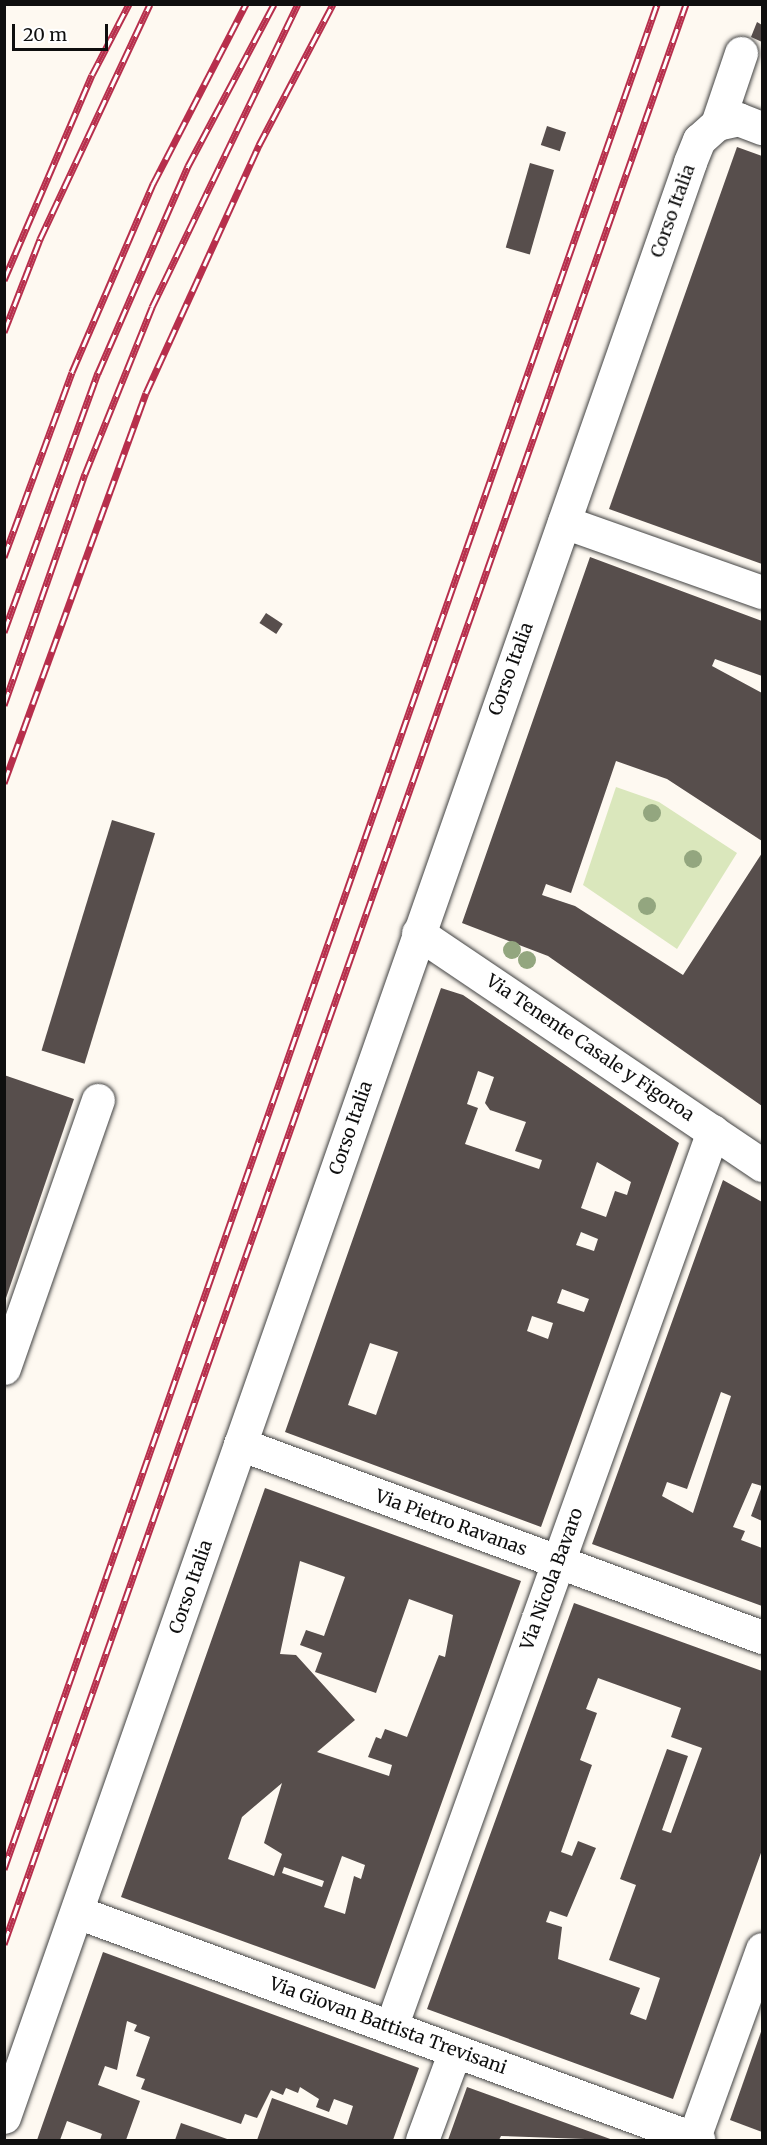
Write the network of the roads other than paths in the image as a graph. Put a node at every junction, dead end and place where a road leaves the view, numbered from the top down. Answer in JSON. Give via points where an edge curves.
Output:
{"nodes":[{"id":1,"x":741,"y":53,"type":"dead end"},
{"id":2,"x":762,"y":128,"type":"edge"},
{"id":3,"x":708,"y":132,"type":"junction"},
{"id":4,"x":564,"y":522,"type":"junction"},
{"id":5,"x":762,"y":592,"type":"edge"},
{"id":6,"x":418,"y":933,"type":"junction"},
{"id":7,"x":98,"y":1100,"type":"dead end"},
{"id":8,"x":713,"y":1131,"type":"junction"},
{"id":9,"x":762,"y":1165,"type":"edge"},
{"id":10,"x":4,"y":1368,"type":"edge"},
{"id":11,"x":240,"y":1444,"type":"junction"},
{"id":12,"x":558,"y":1563,"type":"junction"},
{"id":13,"x":762,"y":1637,"type":"edge"},
{"id":14,"x":77,"y":1912,"type":"junction"},
{"id":15,"x":762,"y":1949,"type":"edge"},
{"id":16,"x":391,"y":2027,"type":"junction"},
{"id":17,"x":455,"y":2051,"type":"junction"},
{"id":18,"x":4,"y":2117,"type":"edge"},
{"id":19,"x":422,"y":2140,"type":"edge"},
{"id":20,"x":695,"y":2140,"type":"edge"}],
"edges":[{"from":1,"to":3,"type":"street","name":"Corso Italia"},
{"from":2,"to":3,"type":"street","via":[[738,119]]},
{"from":3,"to":4,"type":"street","name":"Corso Italia"},
{"from":4,"to":5,"type":"street"},
{"from":4,"to":6,"type":"street","name":"Corso Italia"},
{"from":6,"to":8,"type":"street","name":"Via Tenente Casale y Figoroa"},
{"from":6,"to":11,"type":"street","name":"Corso Italia"},
{"from":7,"to":10,"type":"street"},
{"from":8,"to":9,"type":"street","name":"Via Tenente Casale y Figoroa"},
{"from":8,"to":12,"type":"street","name":"Via Nicola Bavaro"},
{"from":11,"to":12,"type":"street","name":"Via Pietro Ravanas"},
{"from":11,"to":14,"type":"street","name":"Corso Italia"},
{"from":12,"to":13,"type":"street","name":"Via Pietro Ravanas"},
{"from":12,"to":16,"type":"street","name":"Via Nicola Bavaro"},
{"from":14,"to":16,"type":"street","name":"Via Giovan Battista Trevisani"},
{"from":14,"to":18,"type":"street","name":"Corso Italia"},
{"from":15,"to":20,"type":"street"},
{"from":16,"to":17,"type":"street","name":"Via Giovan Battista Trevisani"},
{"from":17,"to":19,"type":"street"},
{"from":17,"to":20,"type":"street","name":"Via Giovan Battista Trevisani"}]}
